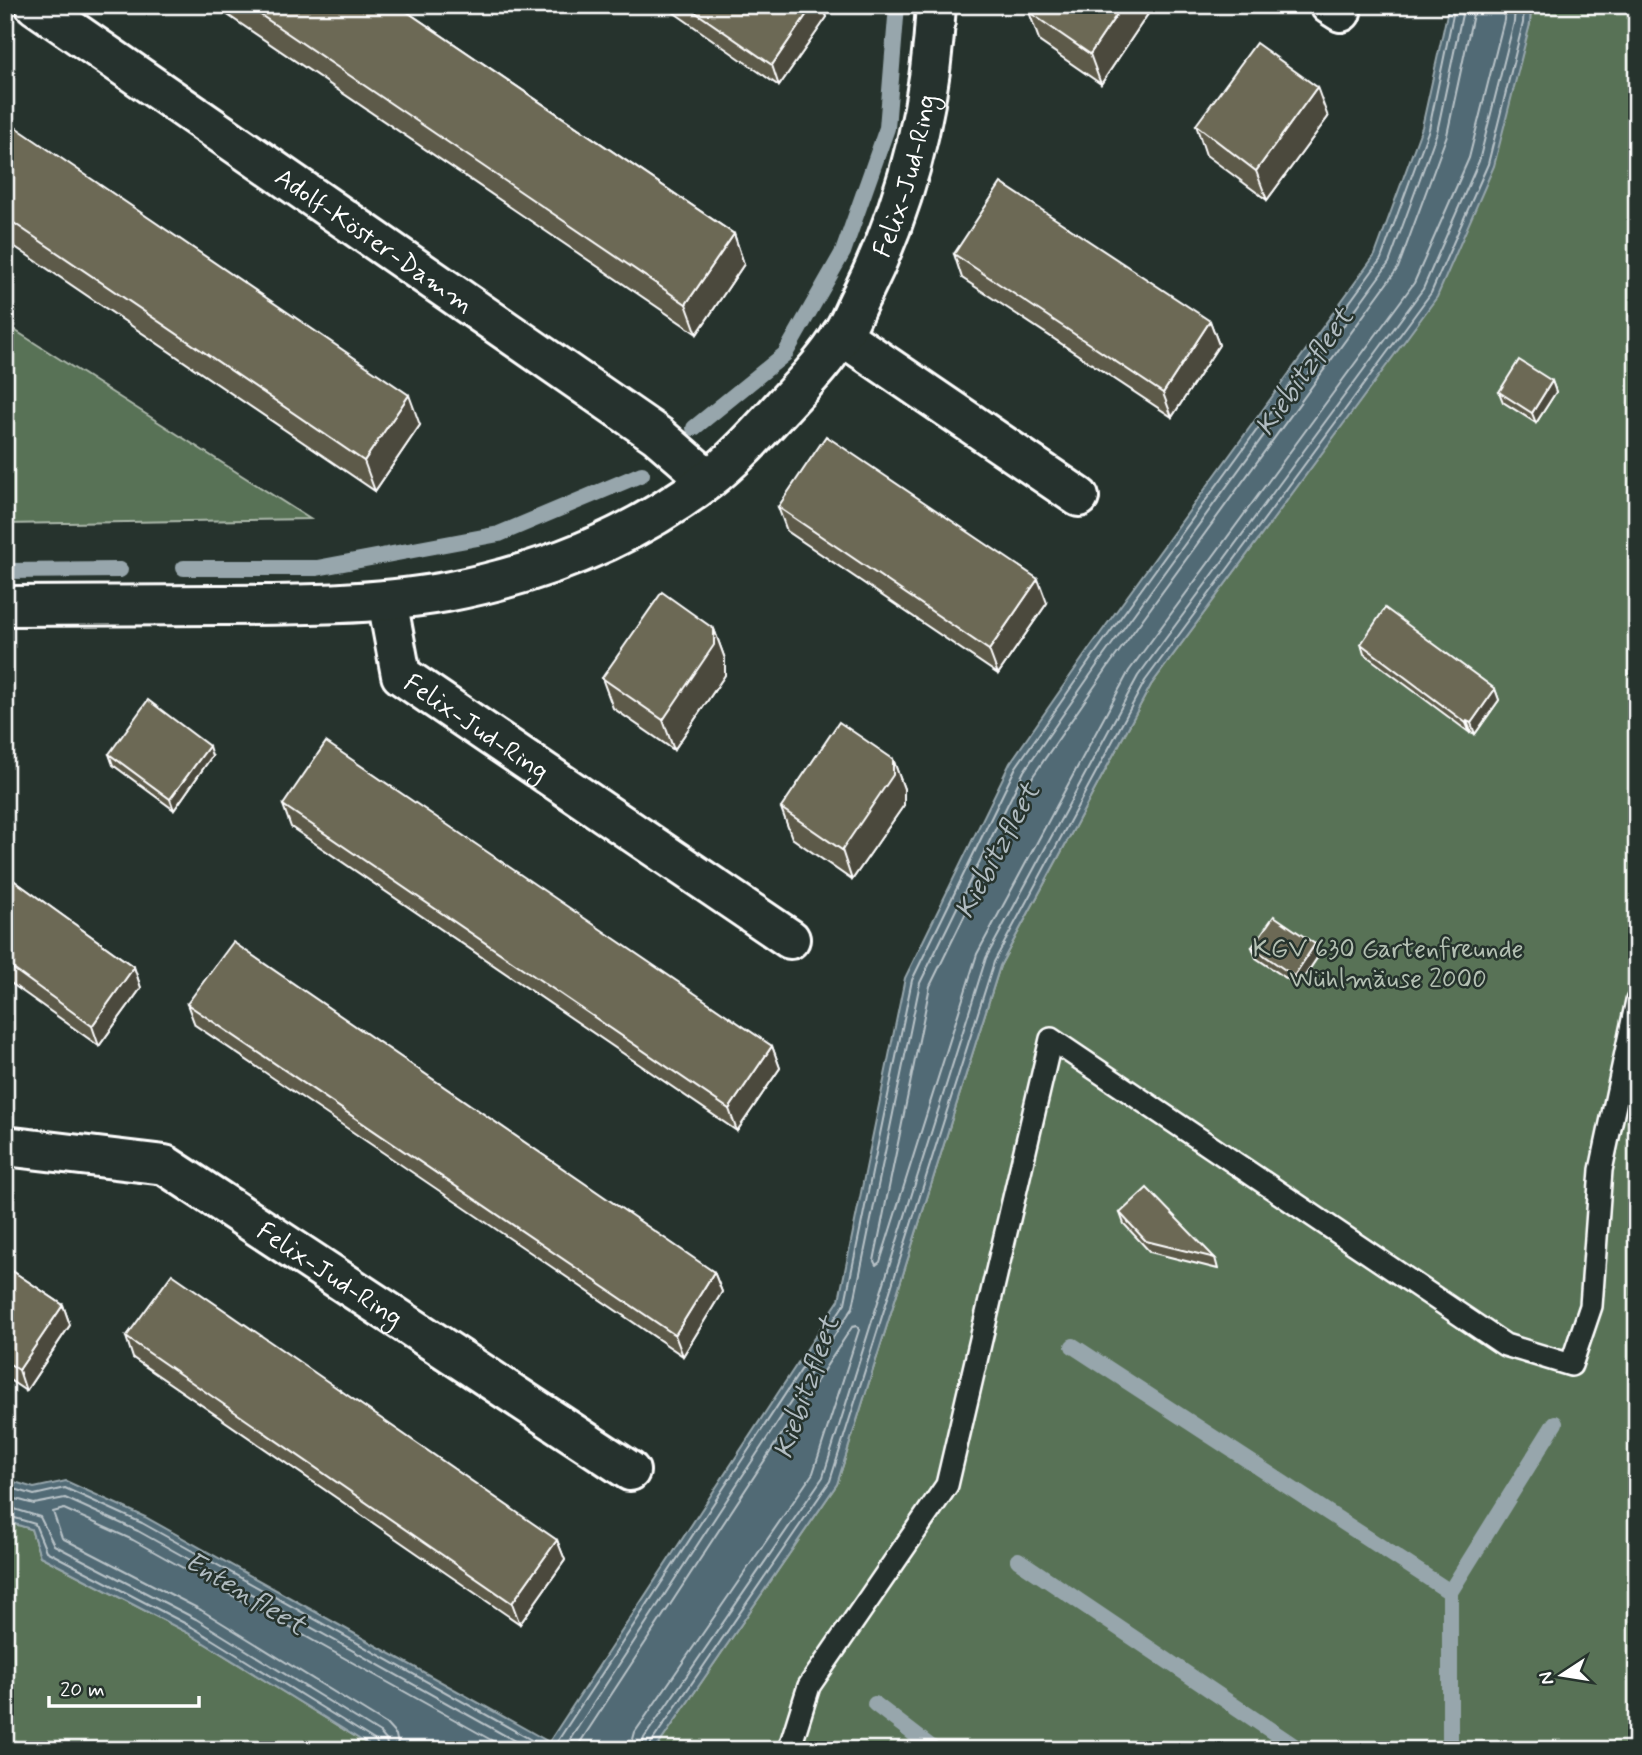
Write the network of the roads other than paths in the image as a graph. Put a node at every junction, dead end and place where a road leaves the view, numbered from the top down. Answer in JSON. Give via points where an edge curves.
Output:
{"nodes":[{"id":1,"x":35,"y":5,"type":"edge"},
{"id":2,"x":936,"y":5,"type":"edge"},
{"id":3,"x":841,"y":335,"type":"junction"},
{"id":4,"x":708,"y":479,"type":"junction"},
{"id":5,"x":1079,"y":497,"type":"dead end"},
{"id":6,"x":387,"y":600,"type":"junction"},
{"id":7,"x":5,"y":606,"type":"edge"},
{"id":8,"x":790,"y":939,"type":"dead end"},
{"id":9,"x":1637,"y":1001,"type":"edge"},
{"id":10,"x":5,"y":1146,"type":"edge"},
{"id":11,"x":629,"y":1471,"type":"dead end"},
{"id":12,"x":789,"y":1750,"type":"edge"}],
"edges":[{"from":1,"to":4,"type":"street","name":"Adolf-Köster-Damm","via":[[657,435]]},
{"from":2,"to":3,"type":"street","name":"Felix-Jud-Ring","via":[[929,80],[912,167],[883,253]]},
{"from":3,"to":4,"type":"street","name":"Felix-Jud-Ring","via":[[785,404]]},
{"from":3,"to":5,"type":"street"},
{"from":4,"to":6,"type":"street","name":"Felix-Jud-Ring","via":[[592,550],[517,576]]},
{"from":6,"to":7,"type":"street","name":"Felix-Jud-Ring","via":[[296,605]]},
{"from":6,"to":8,"type":"street","name":"Felix-Jud-Ring","via":[[401,675]]},
{"from":9,"to":12,"type":"lane","via":[[1601,1170],[1591,1307],[1571,1365],[1505,1345],[1051,1040],[947,1485],[809,1686]]},
{"from":10,"to":11,"type":"street","name":"Felix-Jud-Ring","via":[[165,1165]]}]}
